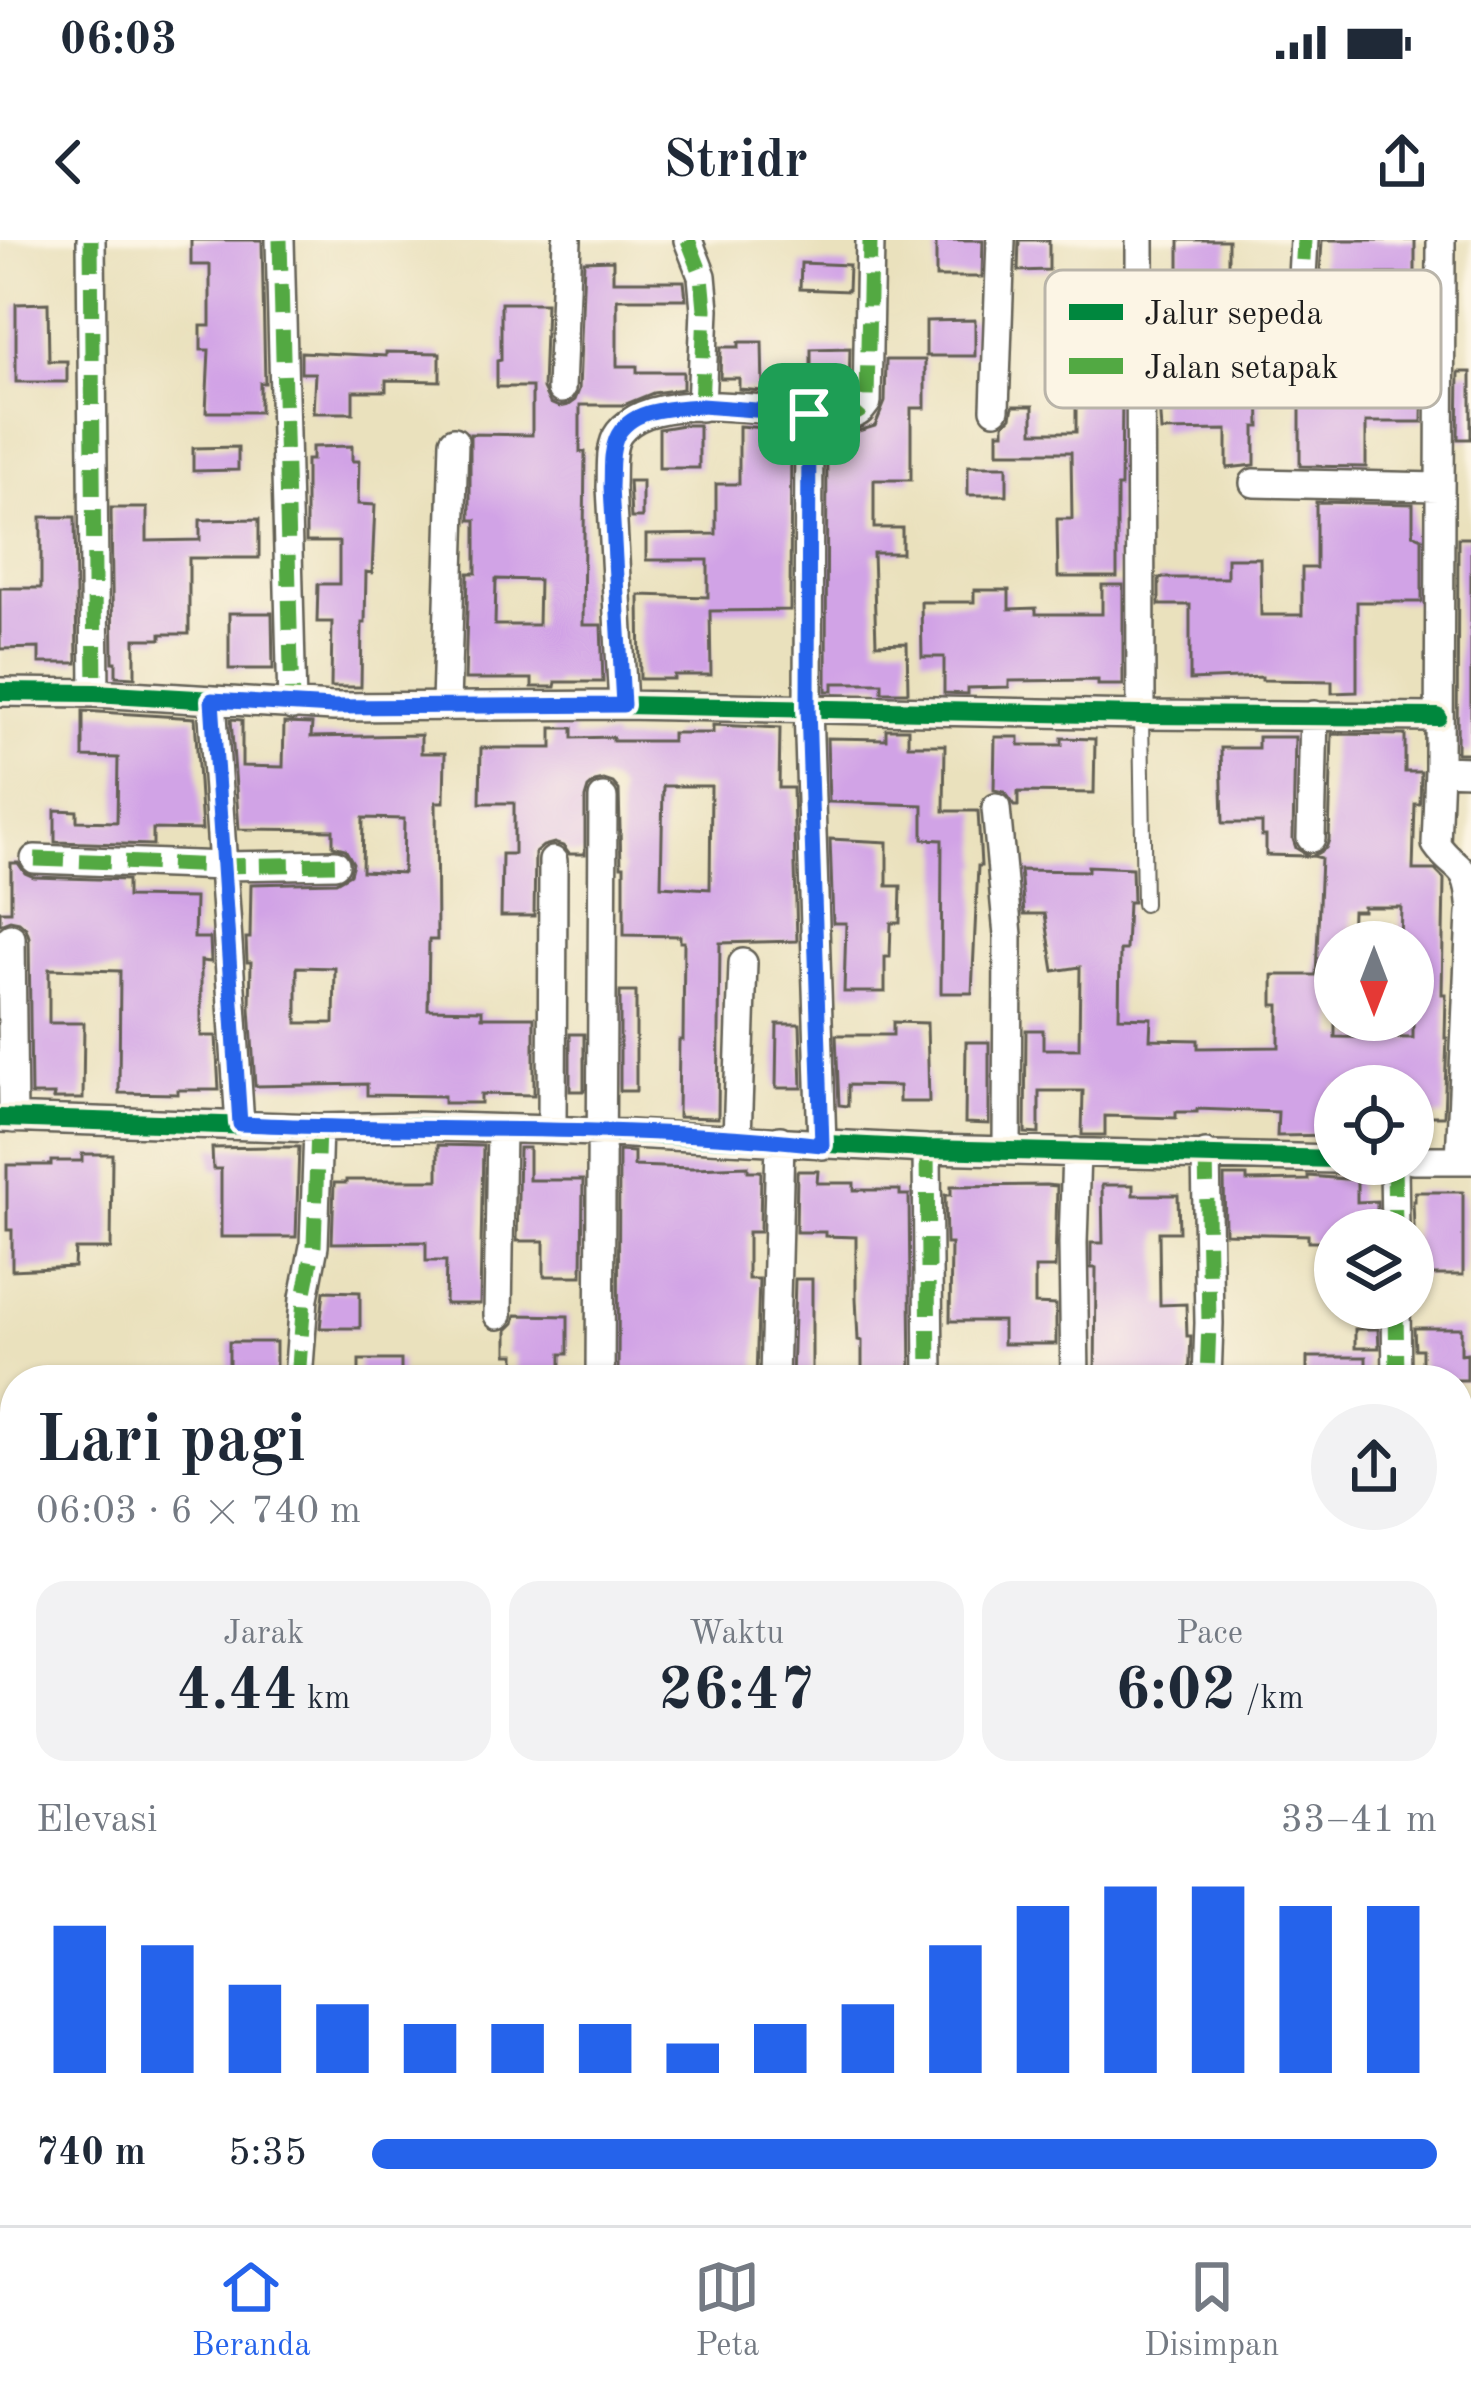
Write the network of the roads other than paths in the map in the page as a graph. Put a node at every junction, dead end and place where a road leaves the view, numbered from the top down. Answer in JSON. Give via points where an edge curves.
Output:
{"nodes":[{"id":1,"x":91,"y":240,"type":"edge"},
{"id":2,"x":280,"y":240,"type":"edge"},
{"id":3,"x":567,"y":240,"type":"edge"},
{"id":4,"x":688,"y":240,"type":"edge"},
{"id":5,"x":870,"y":240,"type":"edge"},
{"id":6,"x":1000,"y":240,"type":"edge"},
{"id":7,"x":1140,"y":240,"type":"edge"},
{"id":8,"x":1304,"y":240,"type":"edge"},
{"id":9,"x":1441,"y":240,"type":"edge"},
{"id":10,"x":1140,"y":270,"type":"edge"},
{"id":11,"x":1302,"y":270,"type":"edge"},
{"id":12,"x":1441,"y":270,"type":"edge"},
{"id":13,"x":561,"y":389,"type":"dead end"},
{"id":14,"x":701,"y":406,"type":"junction"},
{"id":15,"x":1140,"y":408,"type":"edge"},
{"id":16,"x":1439,"y":408,"type":"edge"},
{"id":17,"x":994,"y":409,"type":"dead end"},
{"id":18,"x":809,"y":414,"type":"junction"},
{"id":19,"x":454,"y":441,"type":"dead end"},
{"id":20,"x":1254,"y":483,"type":"dead end"},
{"id":21,"x":1438,"y":487,"type":"junction"},
{"id":22,"x":0,"y":692,"type":"edge"},
{"id":23,"x":95,"y":693,"type":"junction"},
{"id":24,"x":212,"y":700,"type":"junction"},
{"id":25,"x":446,"y":704,"type":"junction"},
{"id":26,"x":623,"y":705,"type":"junction"},
{"id":27,"x":292,"y":706,"type":"junction"},
{"id":28,"x":808,"y":707,"type":"junction"},
{"id":29,"x":1141,"y":715,"type":"junction"},
{"id":30,"x":1314,"y":716,"type":"junction"},
{"id":31,"x":1438,"y":717,"type":"junction"},
{"id":32,"x":1439,"y":770,"type":"junction"},
{"id":33,"x":1471,"y":771,"type":"edge"},
{"id":34,"x":603,"y":798,"type":"dead end"},
{"id":35,"x":996,"y":808,"type":"dead end"},
{"id":36,"x":1311,"y":838,"type":"dead end"},
{"id":37,"x":35,"y":860,"type":"dead end"},
{"id":38,"x":553,"y":861,"type":"dead end"},
{"id":39,"x":335,"y":864,"type":"dead end"},
{"id":40,"x":223,"y":866,"type":"junction"},
{"id":41,"x":1471,"y":903,"type":"edge"},
{"id":42,"x":1144,"y":904,"type":"dead end"},
{"id":43,"x":1471,"y":914,"type":"edge"},
{"id":44,"x":11,"y":938,"type":"dead end"},
{"id":45,"x":743,"y":963,"type":"dead end"},
{"id":46,"x":6,"y":1119,"type":"edge"},
{"id":47,"x":240,"y":1124,"type":"junction"},
{"id":48,"x":318,"y":1128,"type":"junction"},
{"id":49,"x":501,"y":1129,"type":"junction"},
{"id":50,"x":552,"y":1130,"type":"junction"},
{"id":51,"x":600,"y":1132,"type":"junction"},
{"id":52,"x":737,"y":1138,"type":"junction"},
{"id":53,"x":780,"y":1140,"type":"junction"},
{"id":54,"x":822,"y":1145,"type":"junction"},
{"id":55,"x":927,"y":1149,"type":"junction"},
{"id":56,"x":1007,"y":1150,"type":"junction"},
{"id":57,"x":1076,"y":1152,"type":"junction"},
{"id":58,"x":1207,"y":1154,"type":"junction"},
{"id":59,"x":1314,"y":1158,"type":"edge"},
{"id":60,"x":1434,"y":1160,"type":"edge"},
{"id":61,"x":1465,"y":1160,"type":"edge"},
{"id":62,"x":498,"y":1315,"type":"dead end"},
{"id":63,"x":1396,"y":1329,"type":"edge"},
{"id":64,"x":299,"y":1365,"type":"edge"},
{"id":65,"x":600,"y":1365,"type":"edge"},
{"id":66,"x":774,"y":1365,"type":"edge"},
{"id":67,"x":929,"y":1365,"type":"edge"},
{"id":68,"x":1075,"y":1365,"type":"edge"},
{"id":69,"x":1207,"y":1365,"type":"edge"},
{"id":70,"x":1396,"y":1365,"type":"edge"},
{"id":71,"x":0,"y":1747,"type":"edge"},
{"id":72,"x":0,"y":1770,"type":"edge"}],
"edges":[{"from":1,"to":23,"type":"street"},
{"from":2,"to":27,"type":"street"},
{"from":3,"to":13,"type":"street"},
{"from":4,"to":14,"type":"street","via":[[705,309]]},
{"from":5,"to":18,"type":"street","via":[[867,402],[853,414]]},
{"from":6,"to":17,"type":"street"},
{"from":7,"to":10,"type":"street"},
{"from":8,"to":11,"type":"street"},
{"from":9,"to":12,"type":"street"},
{"from":14,"to":18,"type":"street"},
{"from":14,"to":26,"type":"street","via":[[639,416],[617,434],[611,487]]},
{"from":15,"to":29,"type":"street"},
{"from":16,"to":21,"type":"street"},
{"from":18,"to":28,"type":"street"},
{"from":19,"to":25,"type":"street"},
{"from":20,"to":21,"type":"street"},
{"from":21,"to":31,"type":"street"},
{"from":22,"to":23,"type":"street"},
{"from":23,"to":24,"type":"street"},
{"from":24,"to":27,"type":"street"},
{"from":24,"to":40,"type":"street"},
{"from":25,"to":26,"type":"street"},
{"from":25,"to":27,"type":"street"},
{"from":26,"to":28,"type":"street"},
{"from":28,"to":29,"type":"street"},
{"from":28,"to":54,"type":"street"},
{"from":29,"to":30,"type":"street"},
{"from":29,"to":42,"type":"lane"},
{"from":30,"to":31,"type":"street"},
{"from":30,"to":36,"type":"street"},
{"from":31,"to":32,"type":"street"},
{"from":32,"to":33,"type":"street"},
{"from":32,"to":41,"type":"street","via":[[1436,844],[1464,870]]},
{"from":34,"to":51,"type":"street"},
{"from":35,"to":56,"type":"street","via":[[1008,935]]},
{"from":37,"to":40,"type":"street"},
{"from":38,"to":50,"type":"street"},
{"from":39,"to":40,"type":"street"},
{"from":40,"to":47,"type":"street"},
{"from":43,"to":61,"type":"street"},
{"from":44,"to":46,"type":"street"},
{"from":45,"to":52,"type":"street"},
{"from":46,"to":47,"type":"street"},
{"from":47,"to":48,"type":"street"},
{"from":48,"to":49,"type":"street"},
{"from":48,"to":64,"type":"street"},
{"from":49,"to":50,"type":"street"},
{"from":49,"to":62,"type":"street"},
{"from":50,"to":51,"type":"street"},
{"from":51,"to":52,"type":"street"},
{"from":51,"to":65,"type":"street"},
{"from":52,"to":53,"type":"street"},
{"from":53,"to":54,"type":"street"},
{"from":53,"to":66,"type":"street"},
{"from":54,"to":55,"type":"street"},
{"from":55,"to":56,"type":"street"},
{"from":55,"to":67,"type":"street"},
{"from":56,"to":57,"type":"street"},
{"from":57,"to":58,"type":"street"},
{"from":57,"to":68,"type":"street"},
{"from":58,"to":59,"type":"street"},
{"from":58,"to":69,"type":"street"},
{"from":60,"to":61,"type":"street"},
{"from":63,"to":70,"type":"street"},
{"from":71,"to":72,"type":"street"}]}
